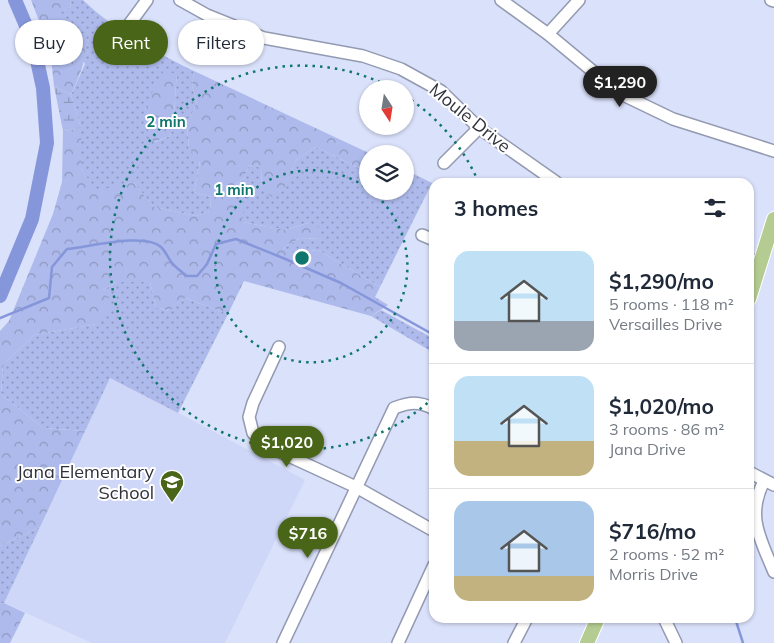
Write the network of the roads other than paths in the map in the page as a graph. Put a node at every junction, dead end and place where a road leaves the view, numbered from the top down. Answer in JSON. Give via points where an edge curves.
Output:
{"nodes":[{"id":1,"x":147,"y":0,"type":"edge"},
{"id":2,"x":180,"y":0,"type":"edge"},
{"id":3,"x":501,"y":0,"type":"edge"},
{"id":4,"x":579,"y":0,"type":"edge"},
{"id":5,"x":132,"y":20,"type":"edge"},
{"id":6,"x":548,"y":34,"type":"junction"},
{"id":7,"x":479,"y":128,"type":"junction"},
{"id":8,"x":774,"y":151,"type":"edge"},
{"id":9,"x":444,"y":163,"type":"dead end"},
{"id":10,"x":550,"y":178,"type":"edge"},
{"id":11,"x":774,"y":219,"type":"edge"},
{"id":12,"x":422,"y":235,"type":"dead end"},
{"id":13,"x":429,"y":238,"type":"edge"},
{"id":14,"x":755,"y":261,"type":"edge"},
{"id":15,"x":279,"y":347,"type":"dead end"},
{"id":16,"x":429,"y":407,"type":"edge"},
{"id":17,"x":754,"y":475,"type":"edge"},
{"id":18,"x":769,"y":483,"type":"edge"},
{"id":19,"x":356,"y":487,"type":"junction"},
{"id":20,"x":429,"y":529,"type":"edge"},
{"id":21,"x":774,"y":572,"type":"edge"},
{"id":22,"x":429,"y":577,"type":"edge"},
{"id":23,"x":525,"y":623,"type":"edge"},
{"id":24,"x":596,"y":623,"type":"edge"},
{"id":25,"x":666,"y":623,"type":"edge"},
{"id":26,"x":283,"y":643,"type":"edge"},
{"id":27,"x":398,"y":643,"type":"edge"},
{"id":28,"x":514,"y":643,"type":"edge"},
{"id":29,"x":587,"y":643,"type":"edge"},
{"id":30,"x":676,"y":643,"type":"edge"}],
"edges":[{"from":1,"to":5,"type":"street"},
{"from":2,"to":7,"type":"street","name":"Moule Drive","via":[[207,15],[264,38],[363,56],[401,69],[441,91]]},
{"from":3,"to":6,"type":"street"},
{"from":4,"to":6,"type":"street"},
{"from":6,"to":8,"type":"street","via":[[619,93],[673,119]]},
{"from":7,"to":9,"type":"street"},
{"from":7,"to":10,"type":"street","name":"Moule Drive"},
{"from":11,"to":14,"type":"main road"},
{"from":12,"to":13,"type":"street"},
{"from":15,"to":19,"type":"street","via":[[253,403],[249,417],[253,433],[267,446]]},
{"from":16,"to":19,"type":"street","via":[[421,402],[394,408]]},
{"from":17,"to":18,"type":"street"},
{"from":18,"to":21,"type":"street","via":[[756,499],[754,517]]},
{"from":19,"to":20,"type":"street"},
{"from":19,"to":26,"type":"street"},
{"from":22,"to":27,"type":"street"},
{"from":23,"to":28,"type":"street"},
{"from":24,"to":29,"type":"main road"},
{"from":25,"to":30,"type":"street"}]}
